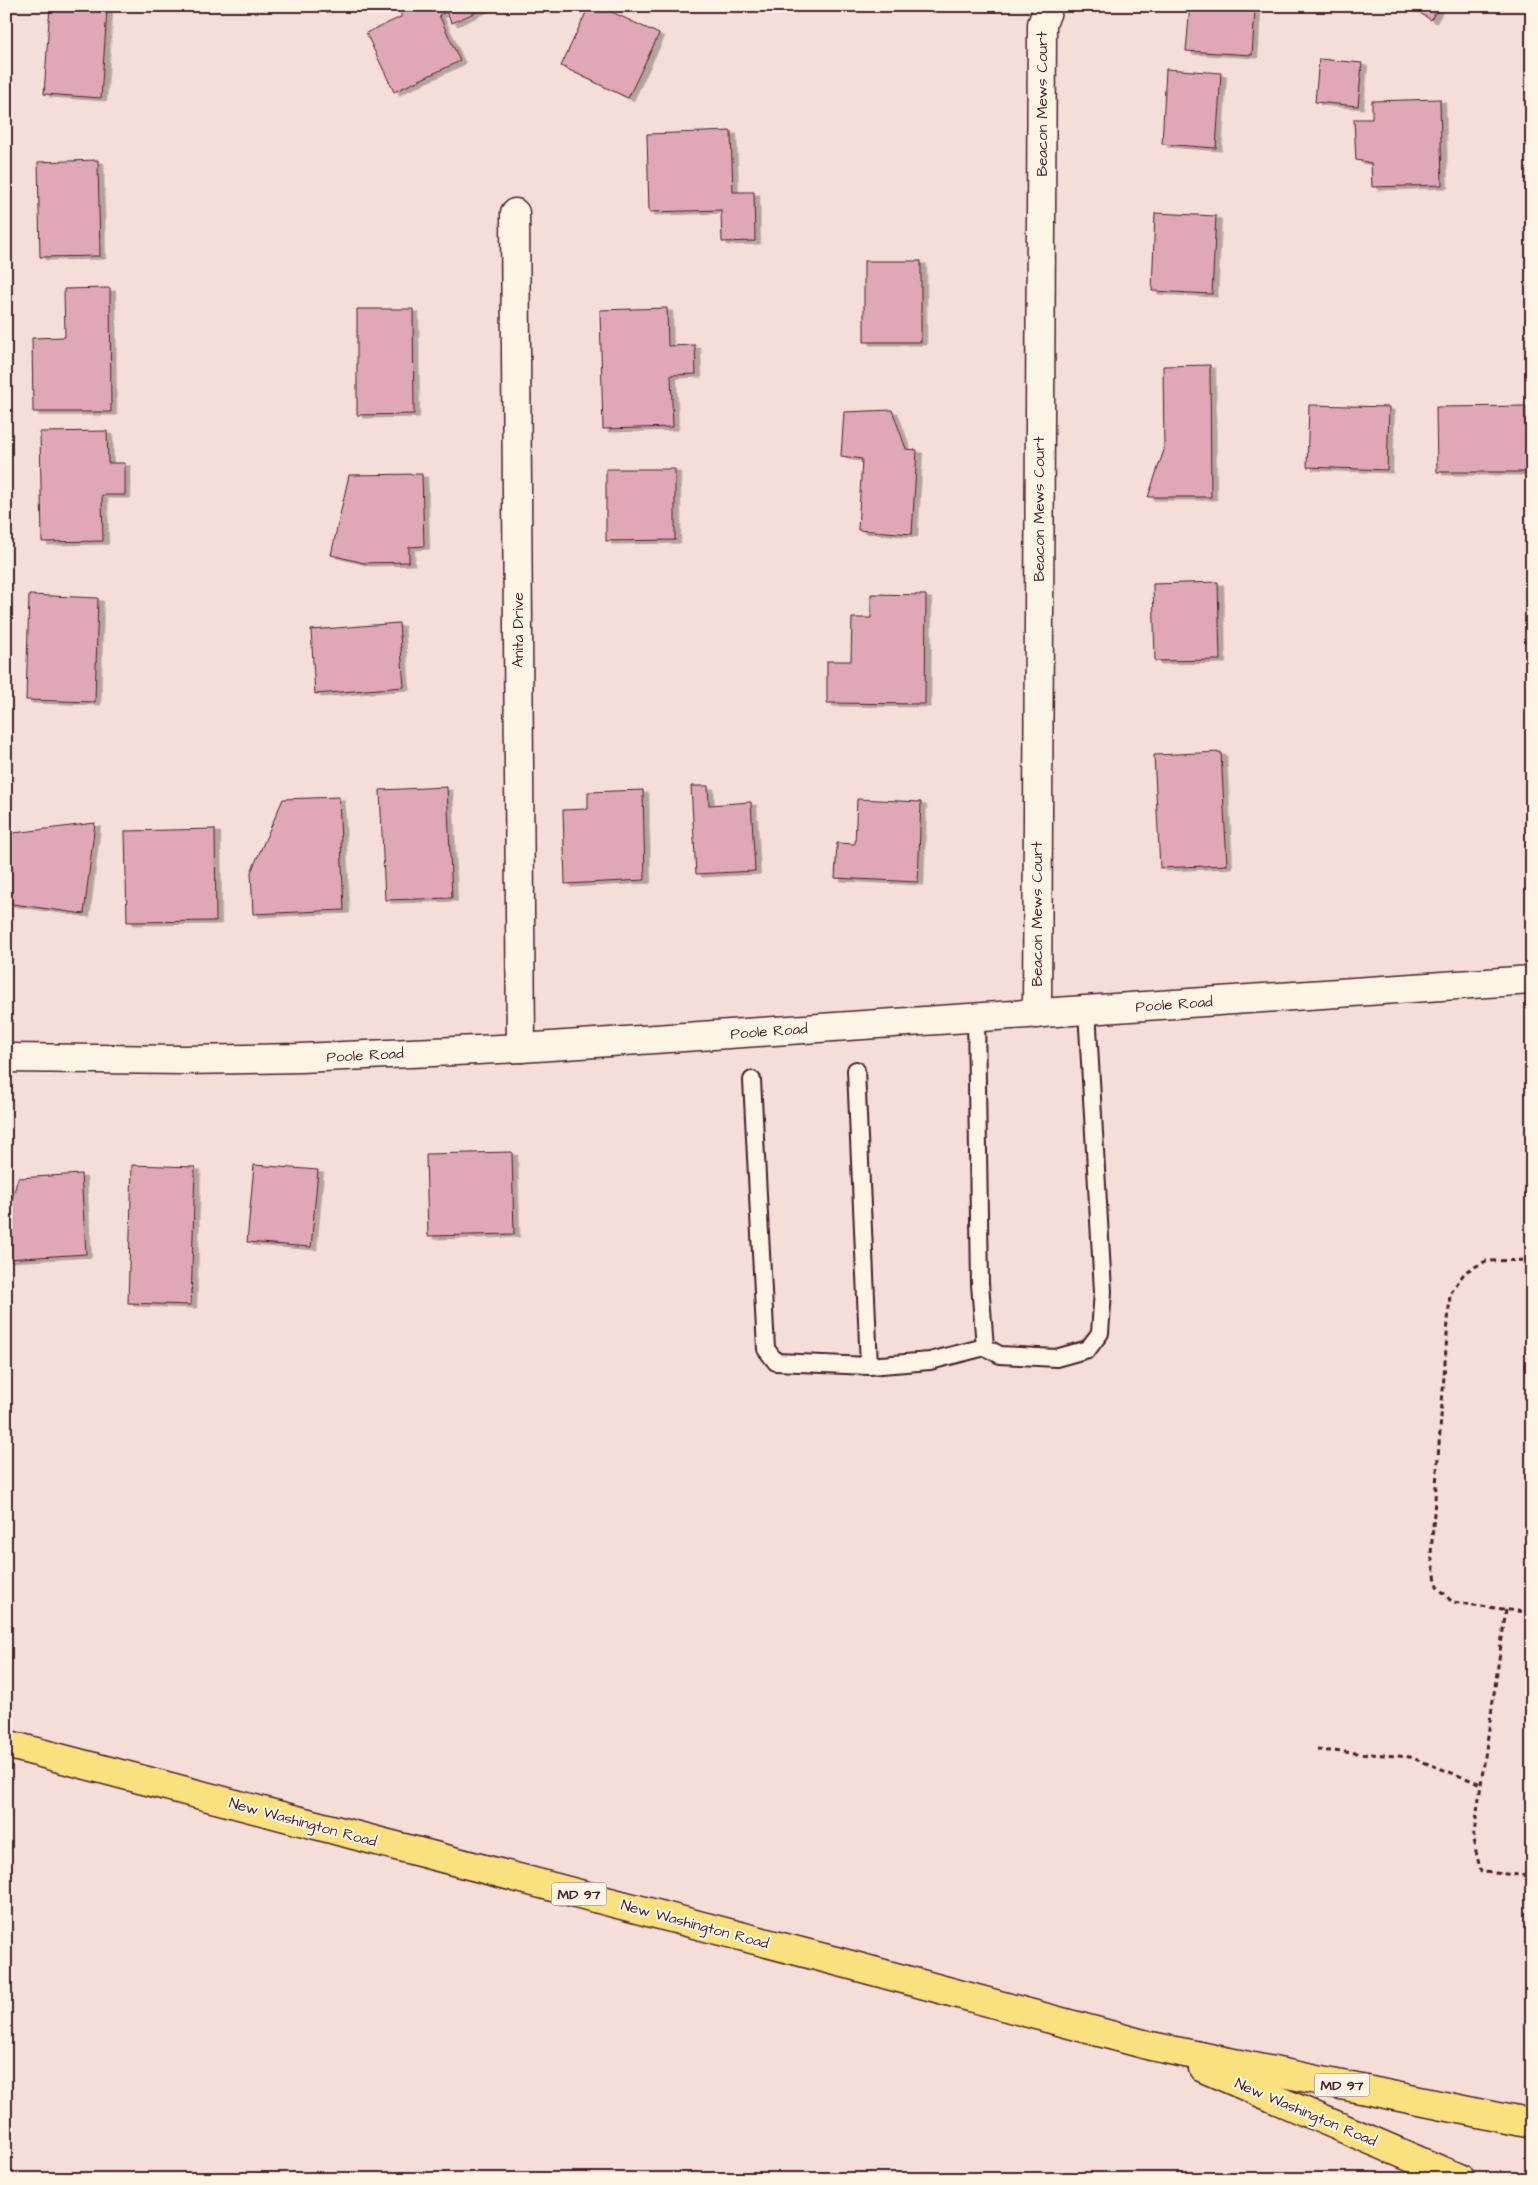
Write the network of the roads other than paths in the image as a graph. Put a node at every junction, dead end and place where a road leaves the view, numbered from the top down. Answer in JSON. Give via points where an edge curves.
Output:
{"nodes":[{"id":1,"x":1049,"y":6,"type":"edge"},
{"id":2,"x":515,"y":213,"type":"dead end"},
{"id":3,"x":1532,"y":980,"type":"edge"},
{"id":4,"x":1087,"y":1010,"type":"junction"},
{"id":5,"x":1037,"y":1014,"type":"junction"},
{"id":6,"x":976,"y":1017,"type":"junction"},
{"id":7,"x":522,"y":1048,"type":"junction"},
{"id":8,"x":6,"y":1058,"type":"edge"},
{"id":9,"x":856,"y":1070,"type":"dead end"},
{"id":10,"x":752,"y":1080,"type":"dead end"},
{"id":11,"x":985,"y":1347,"type":"junction"},
{"id":12,"x":869,"y":1366,"type":"junction"},
{"id":13,"x":6,"y":1744,"type":"edge"},
{"id":14,"x":1152,"y":2046,"type":"junction"},
{"id":15,"x":1532,"y":2124,"type":"edge"},
{"id":16,"x":1461,"y":2179,"type":"edge"}],
"edges":[{"from":1,"to":5,"type":"street","name":"Beacon Mews Court","via":[[1042,24]]},
{"from":2,"to":7,"type":"street","name":"Anita Drive"},
{"from":3,"to":4,"type":"street","name":"Poole Road"},
{"from":4,"to":5,"type":"street","name":"Poole Road"},
{"from":4,"to":11,"type":"lane","via":[[1104,1291],[1100,1333],[1088,1349],[1056,1358],[1000,1355]]},
{"from":5,"to":6,"type":"street","name":"Poole Road"},
{"from":6,"to":7,"type":"street","name":"Poole Road"},
{"from":6,"to":11,"type":"lane","via":[[980,1284]]},
{"from":7,"to":8,"type":"street","name":"Poole Road","via":[[281,1059]]},
{"from":9,"to":12,"type":"lane"},
{"from":10,"to":12,"type":"lane","via":[[766,1348],[776,1362]]},
{"from":11,"to":12,"type":"lane","via":[[930,1361]]},
{"from":13,"to":14,"type":"main road","name":"New Washington Road","number":"MD 97"},
{"from":14,"to":15,"type":"main road","name":"New Washington Road","number":"MD 97"},
{"from":14,"to":16,"type":"main road","name":"New Washington Road","number":"MD 97"}]}
